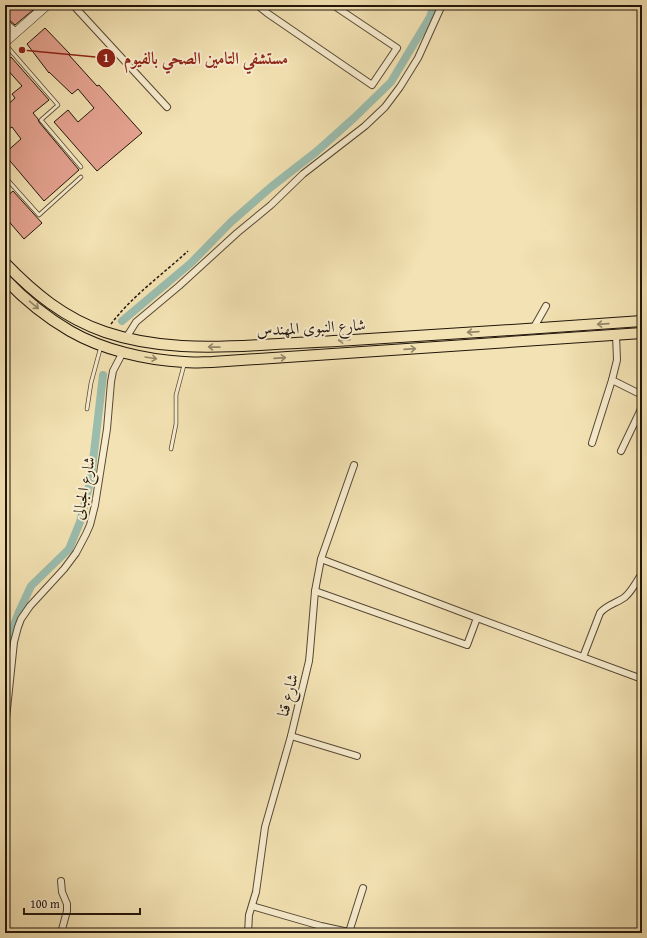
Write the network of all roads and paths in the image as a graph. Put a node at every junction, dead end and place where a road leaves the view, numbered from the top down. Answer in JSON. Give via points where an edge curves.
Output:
{"nodes":[{"id":1,"x":73,"y":5,"type":"edge"},
{"id":2,"x":257,"y":5,"type":"edge"},
{"id":3,"x":333,"y":5,"type":"edge"},
{"id":4,"x":442,"y":5,"type":"edge"},
{"id":5,"x":41,"y":7,"type":"edge"},
{"id":6,"x":5,"y":22,"type":"edge"},
{"id":7,"x":16,"y":32,"type":"junction"},
{"id":8,"x":5,"y":43,"type":"edge"},
{"id":9,"x":167,"y":107,"type":"dead end"},
{"id":10,"x":81,"y":167,"type":"dead end"},
{"id":11,"x":80,"y":177,"type":"dead end"},
{"id":12,"x":5,"y":178,"type":"edge"},
{"id":13,"x":188,"y":251,"type":"dead end"},
{"id":14,"x":5,"y":263,"type":"edge"},
{"id":15,"x":5,"y":279,"type":"edge"},
{"id":16,"x":546,"y":306,"type":"dead end"},
{"id":17,"x":642,"y":321,"type":"edge"},
{"id":18,"x":533,"y":328,"type":"junction"},
{"id":19,"x":106,"y":332,"type":"junction"},
{"id":20,"x":642,"y":333,"type":"edge"},
{"id":21,"x":616,"y":335,"type":"junction"},
{"id":22,"x":126,"y":338,"type":"junction"},
{"id":23,"x":318,"y":342,"type":"junction"},
{"id":24,"x":296,"y":343,"type":"junction"},
{"id":25,"x":101,"y":345,"type":"junction"},
{"id":26,"x":123,"y":352,"type":"junction"},
{"id":27,"x":319,"y":355,"type":"junction"},
{"id":28,"x":297,"y":356,"type":"junction"},
{"id":29,"x":185,"y":362,"type":"junction"},
{"id":30,"x":612,"y":380,"type":"junction"},
{"id":31,"x":642,"y":395,"type":"edge"},
{"id":32,"x":642,"y":407,"type":"edge"},
{"id":33,"x":86,"y":409,"type":"dead end"},
{"id":34,"x":592,"y":443,"type":"dead end"},
{"id":35,"x":171,"y":449,"type":"dead end"},
{"id":36,"x":621,"y":451,"type":"dead end"},
{"id":37,"x":354,"y":465,"type":"dead end"},
{"id":38,"x":321,"y":559,"type":"junction"},
{"id":39,"x":642,"y":573,"type":"edge"},
{"id":40,"x":315,"y":591,"type":"junction"},
{"id":41,"x":477,"y":618,"type":"junction"},
{"id":42,"x":583,"y":657,"type":"junction"},
{"id":43,"x":642,"y":679,"type":"edge"},
{"id":44,"x":5,"y":728,"type":"edge"},
{"id":45,"x":291,"y":736,"type":"junction"},
{"id":46,"x":357,"y":756,"type":"dead end"},
{"id":47,"x":61,"y":881,"type":"dead end"},
{"id":48,"x":363,"y":888,"type":"dead end"},
{"id":49,"x":252,"y":906,"type":"junction"},
{"id":50,"x":61,"y":933,"type":"edge"},
{"id":51,"x":248,"y":933,"type":"edge"},
{"id":52,"x":351,"y":933,"type":"edge"}],
"edges":[{"from":1,"to":9,"type":"street"},
{"from":2,"to":3,"type":"street","via":[[372,85],[397,48]]},
{"from":4,"to":22,"type":"street","via":[[418,58],[385,107],[365,126],[303,174],[136,322]]},
{"from":5,"to":7,"type":"main road"},
{"from":6,"to":7,"type":"street"},
{"from":7,"to":8,"type":"main road"},
{"from":8,"to":10,"type":"lane","via":[[58,105],[41,120]]},
{"from":11,"to":12,"type":"lane","via":[[39,215]]},
{"from":13,"to":19,"type":"path","via":[[133,300]]},
{"from":14,"to":19,"type":"main road","name":"شارع النبوى المهندس","via":[[32,290],[54,307]]},
{"from":15,"to":25,"type":"main road","name":"شارع النبوى المهندس","one_way":true,"via":[[56,322]]},
{"from":16,"to":18,"type":"street"},
{"from":17,"to":18,"type":"main road","name":"شارع النبوى المهندس","one_way":true},
{"from":18,"to":23,"type":"main road","name":"شارع النبوى المهندس","one_way":true},
{"from":19,"to":22,"type":"main road","name":"شارع النبوى المهندس"},
{"from":20,"to":21,"type":"main road","name":"شارع النبوى المهندس"},
{"from":27,"to":21,"type":"main road","name":"شارع النبوى المهندس","one_way":true},
{"from":21,"to":30,"type":"street","via":[[616,360]]},
{"from":24,"to":22,"type":"main road","name":"شارع النبوى المهندس","one_way":true,"via":[[220,347],[179,346]]},
{"from":23,"to":24,"type":"main road","name":"شارع النبوى المهندس"},
{"from":23,"to":27,"type":"main road"},
{"from":24,"to":28,"type":"main road","via":[[299,348]]},
{"from":25,"to":26,"type":"main road","name":"شارع النبوى المهندس"},
{"from":25,"to":33,"type":"lane"},
{"from":26,"to":29,"type":"main road","name":"شارع النبوى المهندس","one_way":true},
{"from":26,"to":44,"type":"street","name":"شارع الجبالى","via":[[113,371],[90,525],[76,552],[30,606],[18,627],[14,642]]},
{"from":27,"to":28,"type":"main road","name":"شارع النبوى المهندس"},
{"from":29,"to":28,"type":"main road","name":"شارع النبوى المهندس","one_way":true},
{"from":29,"to":35,"type":"lane","via":[[176,395],[176,424]]},
{"from":30,"to":31,"type":"street"},
{"from":30,"to":34,"type":"street"},
{"from":32,"to":36,"type":"street"},
{"from":37,"to":38,"type":"street","name":"شارع قنا"},
{"from":38,"to":40,"type":"street","name":"شارع قنا"},
{"from":38,"to":41,"type":"street"},
{"from":39,"to":42,"type":"street","via":[[625,596],[600,613]]},
{"from":40,"to":41,"type":"street","via":[[467,645]]},
{"from":40,"to":45,"type":"street","name":"شارع قنا","via":[[310,656]]},
{"from":41,"to":42,"type":"street"},
{"from":42,"to":43,"type":"street"},
{"from":45,"to":46,"type":"street"},
{"from":45,"to":49,"type":"street","name":"شارع قنا","via":[[265,827]]},
{"from":47,"to":50,"type":"street","via":[[67,911]]},
{"from":48,"to":52,"type":"street"},
{"from":49,"to":51,"type":"street","name":"شارع قنا"},
{"from":49,"to":52,"type":"street"}]}
